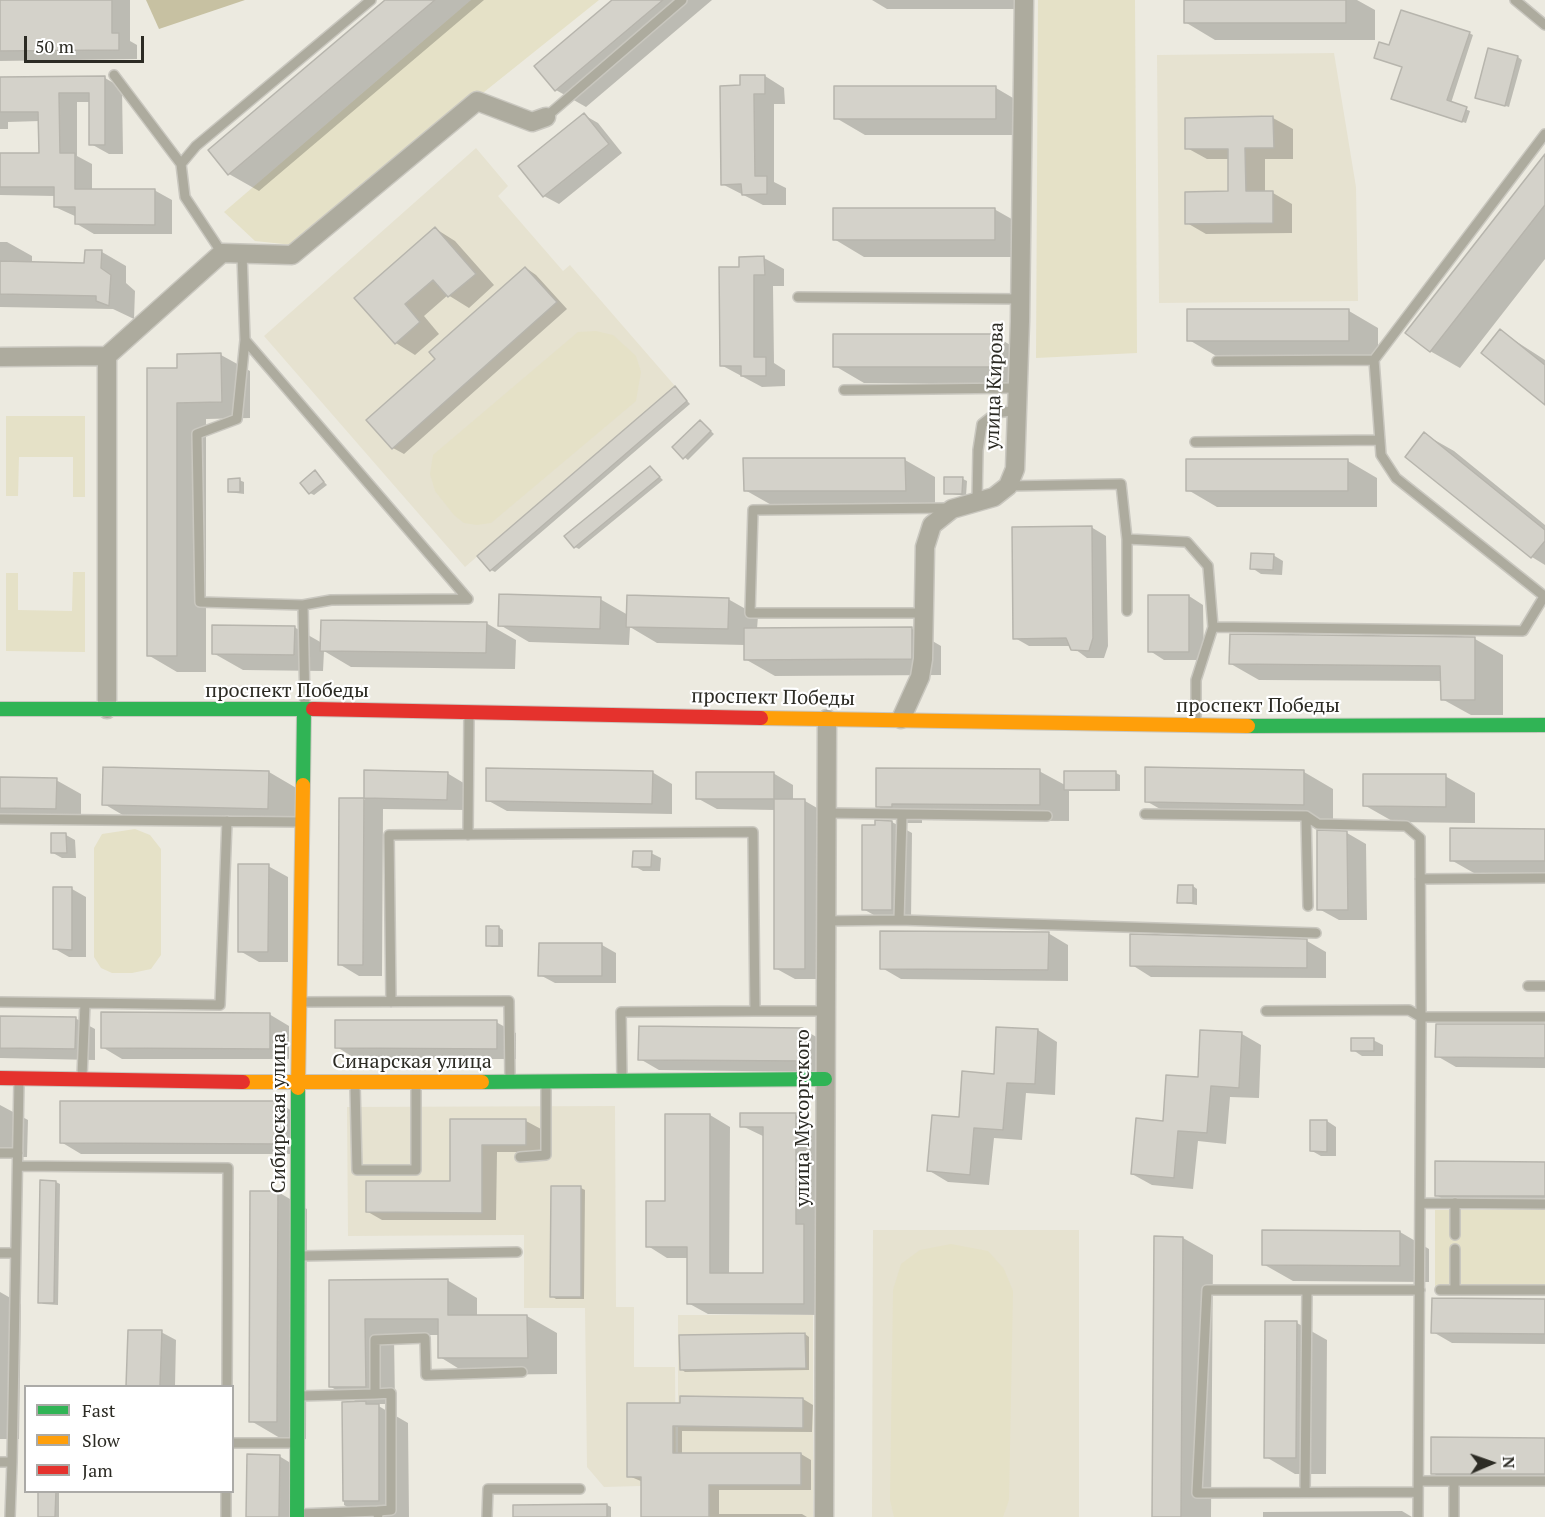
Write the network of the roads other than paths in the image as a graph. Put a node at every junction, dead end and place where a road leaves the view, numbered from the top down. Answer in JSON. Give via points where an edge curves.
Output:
{"nodes":[{"id":1,"x":371,"y":0,"type":"edge"},
{"id":2,"x":682,"y":0,"type":"edge"},
{"id":3,"x":1024,"y":0,"type":"edge"},
{"id":4,"x":1515,"y":0,"type":"edge"},
{"id":5,"x":1545,"y":25,"type":"edge"},
{"id":6,"x":114,"y":75,"type":"dead end"},
{"id":7,"x":546,"y":117,"type":"joint"},
{"id":8,"x":1545,"y":134,"type":"edge"},
{"id":9,"x":181,"y":164,"type":"junction"},
{"id":10,"x":222,"y":253,"type":"junction"},
{"id":11,"x":242,"y":254,"type":"junction"},
{"id":12,"x":798,"y":297,"type":"dead end"},
{"id":13,"x":1021,"y":299,"type":"junction"},
{"id":14,"x":245,"y":340,"type":"junction"},
{"id":15,"x":107,"y":356,"type":"junction"},
{"id":16,"x":0,"y":357,"type":"edge"},
{"id":17,"x":1374,"y":360,"type":"junction"},
{"id":18,"x":1217,"y":361,"type":"dead end"},
{"id":19,"x":1018,"y":388,"type":"junction"},
{"id":20,"x":844,"y":390,"type":"dead end"},
{"id":21,"x":1018,"y":410,"type":"junction"},
{"id":22,"x":1380,"y":440,"type":"junction"},
{"id":23,"x":1195,"y":442,"type":"dead end"},
{"id":24,"x":1008,"y":486,"type":"junction"},
{"id":25,"x":977,"y":502,"type":"junction"},
{"id":26,"x":956,"y":508,"type":"junction"},
{"id":27,"x":1127,"y":539,"type":"junction"},
{"id":28,"x":1544,"y":596,"type":"edge"},
{"id":29,"x":303,"y":605,"type":"junction"},
{"id":30,"x":1127,"y":611,"type":"dead end"},
{"id":31,"x":924,"y":613,"type":"junction"},
{"id":32,"x":1213,"y":627,"type":"junction"},
{"id":33,"x":0,"y":709,"type":"edge"},
{"id":34,"x":107,"y":709,"type":"junction"},
{"id":35,"x":304,"y":709,"type":"junction"},
{"id":36,"x":469,"y":712,"type":"junction"},
{"id":37,"x":827,"y":719,"type":"junction"},
{"id":38,"x":901,"y":719,"type":"junction"},
{"id":39,"x":1545,"y":725,"type":"edge"},
{"id":40,"x":1196,"y":726,"type":"junction"},
{"id":41,"x":826,"y":813,"type":"junction"},
{"id":42,"x":902,"y":814,"type":"junction"},
{"id":43,"x":1146,"y":814,"type":"dead end"},
{"id":44,"x":1047,"y":816,"type":"dead end"},
{"id":45,"x":1306,"y":816,"type":"junction"},
{"id":46,"x":0,"y":819,"type":"edge"},
{"id":47,"x":227,"y":821,"type":"junction"},
{"id":48,"x":303,"y":822,"type":"junction"},
{"id":49,"x":468,"y":835,"type":"junction"},
{"id":50,"x":1545,"y":878,"type":"edge"},
{"id":51,"x":1420,"y":879,"type":"junction"},
{"id":52,"x":1308,"y":906,"type":"dead end"},
{"id":53,"x":899,"y":920,"type":"junction"},
{"id":54,"x":825,"y":921,"type":"junction"},
{"id":55,"x":1316,"y":933,"type":"dead end"},
{"id":56,"x":1528,"y":986,"type":"dead end"},
{"id":57,"x":1545,"y":986,"type":"edge"},
{"id":58,"x":0,"y":1002,"type":"edge"},
{"id":59,"x":300,"y":1002,"type":"junction"},
{"id":60,"x":391,"y":1002,"type":"junction"},
{"id":61,"x":85,"y":1003,"type":"junction"},
{"id":62,"x":755,"y":1011,"type":"junction"},
{"id":63,"x":825,"y":1011,"type":"junction"},
{"id":64,"x":1266,"y":1011,"type":"dead end"},
{"id":65,"x":1421,"y":1017,"type":"junction"},
{"id":66,"x":1545,"y":1017,"type":"edge"},
{"id":67,"x":0,"y":1078,"type":"edge"},
{"id":68,"x":19,"y":1078,"type":"junction"},
{"id":69,"x":825,"y":1079,"type":"junction"},
{"id":70,"x":82,"y":1080,"type":"junction"},
{"id":71,"x":622,"y":1080,"type":"junction"},
{"id":72,"x":510,"y":1081,"type":"junction"},
{"id":73,"x":546,"y":1081,"type":"junction"},
{"id":74,"x":355,"y":1082,"type":"junction"},
{"id":75,"x":416,"y":1082,"type":"junction"},
{"id":76,"x":298,"y":1083,"type":"junction"},
{"id":77,"x":0,"y":1153,"type":"edge"},
{"id":78,"x":18,"y":1153,"type":"junction"},
{"id":79,"x":520,"y":1157,"type":"dead end"},
{"id":80,"x":18,"y":1166,"type":"junction"},
{"id":81,"x":1421,"y":1203,"type":"junction"},
{"id":82,"x":1455,"y":1203,"type":"junction"},
{"id":83,"x":1545,"y":1204,"type":"edge"},
{"id":84,"x":1455,"y":1235,"type":"dead end"},
{"id":85,"x":1455,"y":1249,"type":"dead end"},
{"id":86,"x":517,"y":1252,"type":"dead end"},
{"id":87,"x":0,"y":1253,"type":"edge"},
{"id":88,"x":14,"y":1253,"type":"junction"},
{"id":89,"x":297,"y":1256,"type":"junction"},
{"id":90,"x":1455,"y":1288,"type":"junction"},
{"id":91,"x":1307,"y":1290,"type":"junction"},
{"id":92,"x":1420,"y":1290,"type":"junction"},
{"id":93,"x":1440,"y":1290,"type":"dead end"},
{"id":94,"x":1545,"y":1290,"type":"edge"},
{"id":95,"x":522,"y":1372,"type":"dead end"},
{"id":96,"x":227,"y":1385,"type":"edge"},
{"id":97,"x":375,"y":1394,"type":"junction"},
{"id":98,"x":297,"y":1396,"type":"junction"},
{"id":99,"x":234,"y":1443,"type":"edge"},
{"id":100,"x":297,"y":1443,"type":"junction"},
{"id":101,"x":0,"y":1462,"type":"edge"},
{"id":102,"x":12,"y":1462,"type":"junction"},
{"id":103,"x":1419,"y":1481,"type":"junction"},
{"id":104,"x":1454,"y":1481,"type":"junction"},
{"id":105,"x":1545,"y":1481,"type":"edge"},
{"id":106,"x":580,"y":1489,"type":"dead end"},
{"id":107,"x":1305,"y":1491,"type":"junction"},
{"id":108,"x":1417,"y":1492,"type":"junction"},
{"id":109,"x":226,"y":1493,"type":"edge"},
{"id":110,"x":378,"y":1514,"type":"edge"},
{"id":111,"x":297,"y":1516,"type":"edge"},
{"id":112,"x":10,"y":1517,"type":"edge"},
{"id":113,"x":226,"y":1517,"type":"edge"},
{"id":114,"x":487,"y":1517,"type":"edge"},
{"id":115,"x":824,"y":1517,"type":"edge"},
{"id":116,"x":1418,"y":1517,"type":"edge"},
{"id":117,"x":1454,"y":1517,"type":"edge"}],
"edges":[{"from":1,"to":9,"type":"lane","via":[[196,146]]},
{"from":2,"to":7,"type":"lane"},
{"from":3,"to":13,"type":"street","name":"улица Кирова"},
{"from":4,"to":5,"type":"lane"},
{"from":6,"to":9,"type":"lane"},
{"from":7,"to":11,"type":"street","via":[[532,122],[477,101],[292,255]]},
{"from":8,"to":17,"type":"lane"},
{"from":9,"to":10,"type":"lane","via":[[185,197]]},
{"from":10,"to":11,"type":"street"},
{"from":10,"to":15,"type":"street"},
{"from":11,"to":14,"type":"lane"},
{"from":12,"to":13,"type":"lane"},
{"from":13,"to":19,"type":"street","name":"улица Кирова"},
{"from":14,"to":29,"type":"lane","via":[[237,419],[197,434],[200,602]]},
{"from":14,"to":29,"type":"lane","via":[[468,599],[331,600]]},
{"from":15,"to":16,"type":"street"},
{"from":15,"to":34,"type":"street"},
{"from":17,"to":18,"type":"lane"},
{"from":17,"to":22,"type":"lane"},
{"from":19,"to":20,"type":"lane"},
{"from":19,"to":21,"type":"street","name":"улица Кирова"},
{"from":21,"to":24,"type":"street","name":"улица Кирова","via":[[1015,469]]},
{"from":21,"to":25,"type":"lane","via":[[996,413],[982,424]]},
{"from":22,"to":23,"type":"lane"},
{"from":22,"to":28,"type":"lane","via":[[1381,455],[1396,478]]},
{"from":24,"to":25,"type":"street","via":[[994,497]]},
{"from":24,"to":27,"type":"lane","via":[[1121,484]]},
{"from":25,"to":26,"type":"street"},
{"from":26,"to":31,"type":"street","via":[[932,525],[925,547]]},
{"from":26,"to":31,"type":"lane","via":[[753,510],[750,613]]},
{"from":27,"to":30,"type":"lane"},
{"from":27,"to":32,"type":"lane","via":[[1187,542],[1208,566]]},
{"from":28,"to":32,"type":"lane","via":[[1523,631]]},
{"from":29,"to":35,"type":"lane"},
{"from":31,"to":38,"type":"street","via":[[920,677]]},
{"from":32,"to":40,"type":"lane","via":[[1196,680]]},
{"from":33,"to":34,"type":"street","name":"проспект Победы"},
{"from":34,"to":35,"type":"street","name":"проспект Победы"},
{"from":35,"to":36,"type":"street","name":"проспект Победы"},
{"from":35,"to":48,"type":"street","name":"Сибирская улица"},
{"from":36,"to":37,"type":"street","name":"проспект Победы"},
{"from":36,"to":49,"type":"lane"},
{"from":37,"to":38,"type":"street","name":"проспект Победы"},
{"from":37,"to":41,"type":"street","name":"улица Мусоргского"},
{"from":38,"to":40,"type":"street","name":"проспект Победы"},
{"from":39,"to":40,"type":"street","name":"проспект Победы"},
{"from":41,"to":42,"type":"lane"},
{"from":41,"to":54,"type":"street","name":"улица Мусоргского"},
{"from":42,"to":44,"type":"lane"},
{"from":42,"to":53,"type":"lane"},
{"from":43,"to":45,"type":"lane"},
{"from":45,"to":51,"type":"lane","via":[[1318,824],[1406,826],[1420,838]]},
{"from":45,"to":52,"type":"lane"},
{"from":46,"to":47,"type":"lane"},
{"from":47,"to":48,"type":"lane"},
{"from":47,"to":61,"type":"lane","via":[[220,1005]]},
{"from":48,"to":59,"type":"street","name":"Сибирская улица"},
{"from":49,"to":60,"type":"lane","via":[[389,835]]},
{"from":49,"to":62,"type":"lane","via":[[753,832]]},
{"from":50,"to":51,"type":"lane"},
{"from":51,"to":65,"type":"lane"},
{"from":53,"to":54,"type":"lane"},
{"from":53,"to":55,"type":"lane"},
{"from":54,"to":63,"type":"street","name":"улица Мусоргского"},
{"from":56,"to":57,"type":"lane"},
{"from":58,"to":61,"type":"lane"},
{"from":59,"to":60,"type":"lane"},
{"from":59,"to":76,"type":"street","name":"Сибирская улица"},
{"from":60,"to":72,"type":"lane","via":[[509,1001]]},
{"from":61,"to":70,"type":"lane"},
{"from":62,"to":63,"type":"lane"},
{"from":62,"to":71,"type":"lane","via":[[621,1012]]},
{"from":63,"to":69,"type":"street","name":"улица Мусоргского"},
{"from":64,"to":65,"type":"lane","via":[[1409,1010]]},
{"from":65,"to":66,"type":"lane"},
{"from":65,"to":81,"type":"lane"},
{"from":67,"to":68,"type":"street","name":"Синарская улица"},
{"from":68,"to":70,"type":"street","name":"Синарская улица"},
{"from":68,"to":78,"type":"lane"},
{"from":69,"to":71,"type":"street","name":"Синарская улица"},
{"from":69,"to":115,"type":"street","name":"улица Мусоргского"},
{"from":70,"to":76,"type":"street","name":"Синарская улица"},
{"from":71,"to":73,"type":"street","name":"Синарская улица"},
{"from":72,"to":73,"type":"street","name":"Синарская улица"},
{"from":72,"to":75,"type":"street","name":"Синарская улица"},
{"from":73,"to":79,"type":"lane","via":[[546,1155]]},
{"from":74,"to":75,"type":"street","name":"Синарская улица"},
{"from":74,"to":75,"type":"lane","via":[[357,1170],[416,1170]]},
{"from":74,"to":76,"type":"street","name":"Синарская улица"},
{"from":76,"to":89,"type":"street","name":"Сибирская улица"},
{"from":77,"to":78,"type":"lane"},
{"from":78,"to":80,"type":"lane"},
{"from":80,"to":88,"type":"lane"},
{"from":80,"to":96,"type":"lane","via":[[228,1168]]},
{"from":81,"to":82,"type":"lane"},
{"from":81,"to":92,"type":"lane"},
{"from":82,"to":83,"type":"lane"},
{"from":82,"to":84,"type":"lane"},
{"from":85,"to":90,"type":"lane"},
{"from":86,"to":89,"type":"lane"},
{"from":87,"to":88,"type":"lane"},
{"from":88,"to":102,"type":"lane"},
{"from":89,"to":98,"type":"street","name":"Сибирская улица"},
{"from":90,"to":93,"type":"lane"},
{"from":90,"to":94,"type":"lane"},
{"from":91,"to":92,"type":"lane"},
{"from":91,"to":107,"type":"lane"},
{"from":91,"to":107,"type":"lane","via":[[1207,1290],[1197,1492]]},
{"from":92,"to":103,"type":"lane"},
{"from":95,"to":97,"type":"lane","via":[[426,1375],[425,1338],[375,1340]]},
{"from":97,"to":98,"type":"lane"},
{"from":97,"to":110,"type":"lane","via":[[390,1393],[391,1510]]},
{"from":98,"to":100,"type":"street","name":"Сибирская улица"},
{"from":99,"to":100,"type":"lane"},
{"from":100,"to":111,"type":"street","name":"Сибирская улица"},
{"from":101,"to":102,"type":"lane"},
{"from":102,"to":112,"type":"lane"},
{"from":103,"to":104,"type":"lane"},
{"from":103,"to":108,"type":"lane"},
{"from":104,"to":105,"type":"lane"},
{"from":104,"to":117,"type":"lane"},
{"from":106,"to":114,"type":"lane","via":[[488,1489]]},
{"from":107,"to":108,"type":"lane"},
{"from":108,"to":116,"type":"lane"},
{"from":109,"to":113,"type":"lane"},
{"from":110,"to":111,"type":"lane"}]}
